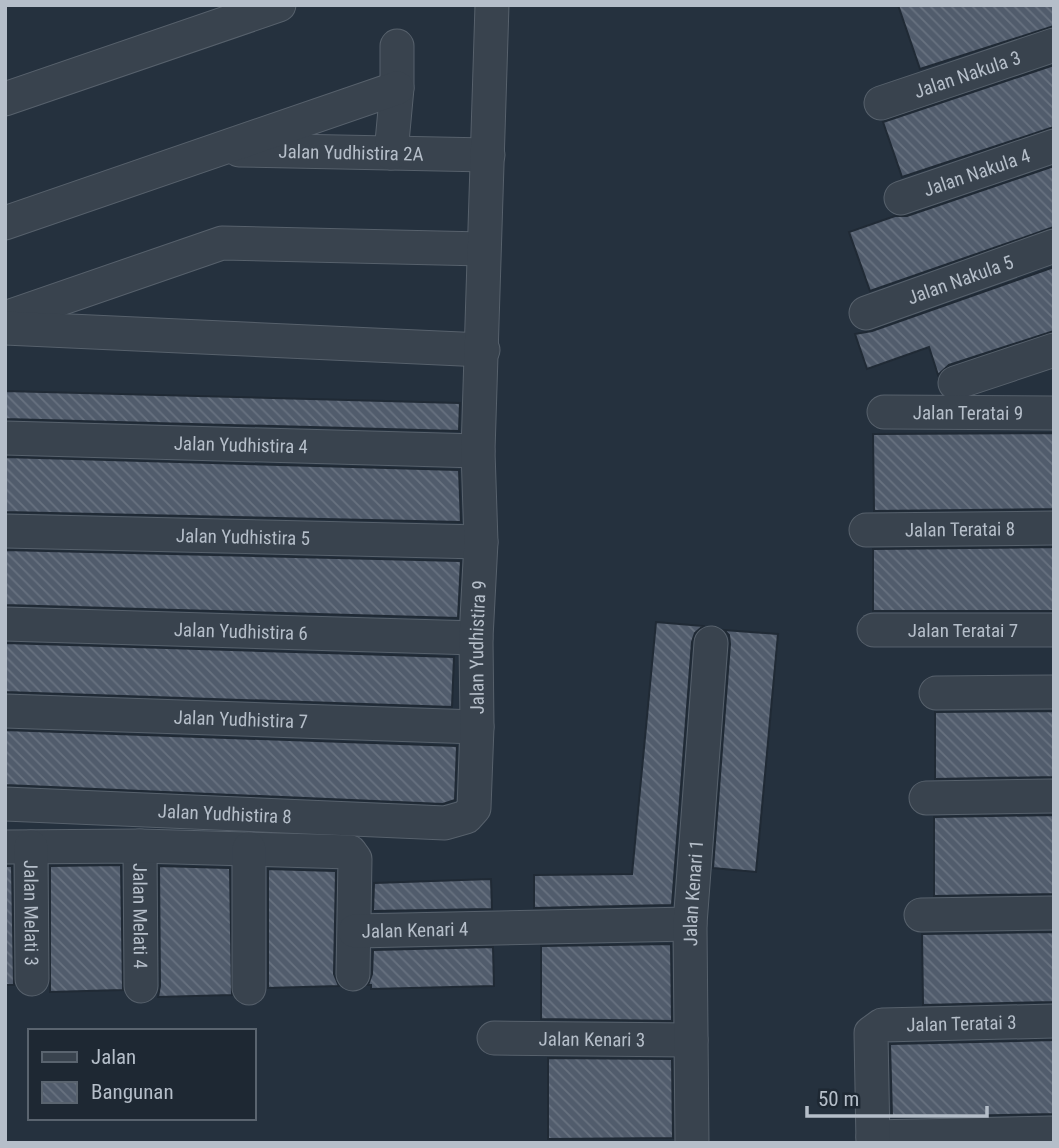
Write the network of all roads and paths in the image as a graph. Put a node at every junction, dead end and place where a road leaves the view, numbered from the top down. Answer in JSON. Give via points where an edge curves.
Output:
{"nodes":[{"id":1,"x":279,"y":5,"type":"edge"},
{"id":2,"x":492,"y":5,"type":"edge"},
{"id":3,"x":1054,"y":45,"type":"edge"},
{"id":4,"x":397,"y":46,"type":"dead end"},
{"id":5,"x":397,"y":88,"type":"junction"},
{"id":6,"x":5,"y":99,"type":"edge"},
{"id":7,"x":881,"y":103,"type":"dead end"},
{"id":8,"x":1054,"y":146,"type":"edge"},
{"id":9,"x":215,"y":150,"type":"junction"},
{"id":10,"x":391,"y":153,"type":"junction"},
{"id":11,"x":488,"y":155,"type":"junction"},
{"id":12,"x":901,"y":198,"type":"dead end"},
{"id":13,"x":5,"y":223,"type":"edge"},
{"id":14,"x":1054,"y":246,"type":"edge"},
{"id":15,"x":483,"y":248,"type":"junction"},
{"id":16,"x":866,"y":313,"type":"dead end"},
{"id":17,"x":5,"y":318,"type":"edge"},
{"id":18,"x":5,"y":328,"type":"edge"},
{"id":19,"x":483,"y":350,"type":"junction"},
{"id":20,"x":1054,"y":350,"type":"edge"},
{"id":21,"x":955,"y":383,"type":"dead end"},
{"id":22,"x":884,"y":412,"type":"dead end"},
{"id":23,"x":1054,"y":412,"type":"edge"},
{"id":24,"x":5,"y":438,"type":"edge"},
{"id":25,"x":478,"y":451,"type":"junction"},
{"id":26,"x":1054,"y":528,"type":"edge"},
{"id":27,"x":866,"y":530,"type":"dead end"},
{"id":28,"x":5,"y":531,"type":"edge"},
{"id":29,"x":481,"y":542,"type":"junction"},
{"id":30,"x":5,"y":624,"type":"edge"},
{"id":31,"x":874,"y":630,"type":"dead end"},
{"id":32,"x":1054,"y":630,"type":"edge"},
{"id":33,"x":476,"y":638,"type":"junction"},
{"id":34,"x":711,"y":643,"type":"dead end"},
{"id":35,"x":1054,"y":692,"type":"edge"},
{"id":36,"x":936,"y":693,"type":"dead end"},
{"id":37,"x":5,"y":711,"type":"edge"},
{"id":38,"x":477,"y":727,"type":"junction"},
{"id":39,"x":1054,"y":796,"type":"edge"},
{"id":40,"x":926,"y":798,"type":"dead end"},
{"id":41,"x":5,"y":804,"type":"edge"},
{"id":42,"x":445,"y":823,"type":"joint"},
{"id":43,"x":140,"y":846,"type":"junction"},
{"id":44,"x":18,"y":847,"type":"edge"},
{"id":45,"x":249,"y":849,"type":"junction"},
{"id":46,"x":1054,"y":913,"type":"edge"},
{"id":47,"x":921,"y":915,"type":"dead end"},
{"id":48,"x":690,"y":925,"type":"junction"},
{"id":49,"x":355,"y":931,"type":"junction"},
{"id":50,"x":353,"y":974,"type":"dead end"},
{"id":51,"x":32,"y":979,"type":"dead end"},
{"id":52,"x":141,"y":986,"type":"dead end"},
{"id":53,"x":249,"y":988,"type":"dead end"},
{"id":54,"x":1054,"y":1021,"type":"edge"},
{"id":55,"x":494,"y":1038,"type":"dead end"},
{"id":56,"x":691,"y":1040,"type":"junction"},
{"id":57,"x":1054,"y":1133,"type":"edge"},
{"id":58,"x":873,"y":1140,"type":"edge"},
{"id":59,"x":692,"y":1143,"type":"edge"}],
"edges":[{"from":1,"to":6,"type":"street"},
{"from":2,"to":11,"type":"street","name":"Jalan Yudhistira 9"},
{"from":3,"to":7,"type":"street","name":"Jalan Nakula 3"},
{"from":4,"to":5,"type":"street"},
{"from":5,"to":9,"type":"street"},
{"from":5,"to":10,"type":"street"},
{"from":8,"to":12,"type":"street","name":"Jalan Nakula 4"},
{"from":9,"to":10,"type":"street","name":"Jalan Yudhistira 2A"},
{"from":9,"to":13,"type":"street"},
{"from":10,"to":11,"type":"street","name":"Jalan Yudhistira 2A"},
{"from":11,"to":15,"type":"street","name":"Jalan Yudhistira 9"},
{"from":14,"to":16,"type":"street","name":"Jalan Nakula 5"},
{"from":15,"to":17,"type":"street","via":[[222,243]]},
{"from":15,"to":19,"type":"street","name":"Jalan Yudhistira 9"},
{"from":18,"to":19,"type":"street"},
{"from":19,"to":25,"type":"street","name":"Jalan Yudhistira 9"},
{"from":20,"to":21,"type":"street"},
{"from":22,"to":23,"type":"street","name":"Jalan Teratai 9"},
{"from":24,"to":25,"type":"street","name":"Jalan Yudhistira 4"},
{"from":25,"to":29,"type":"street","name":"Jalan Yudhistira 9"},
{"from":26,"to":27,"type":"street","name":"Jalan Teratai 8"},
{"from":28,"to":29,"type":"street","name":"Jalan Yudhistira 5"},
{"from":29,"to":33,"type":"street","name":"Jalan Yudhistira 9"},
{"from":30,"to":33,"type":"street","name":"Jalan Yudhistira 6"},
{"from":31,"to":32,"type":"street","name":"Jalan Teratai 7"},
{"from":33,"to":38,"type":"street","name":"Jalan Yudhistira 9"},
{"from":34,"to":48,"type":"street","name":"Jalan Kenari 1"},
{"from":35,"to":36,"type":"street"},
{"from":37,"to":38,"type":"street","name":"Jalan Yudhistira 7"},
{"from":38,"to":42,"type":"street","name":"Jalan Yudhistira 9","via":[[474,808],[466,817]]},
{"from":39,"to":40,"type":"street"},
{"from":41,"to":42,"type":"street","name":"Jalan Yudhistira 8"},
{"from":43,"to":44,"type":"street","name":"Jalan Kenari 4"},
{"from":43,"to":45,"type":"street","name":"Jalan Kenari 4"},
{"from":43,"to":52,"type":"street","name":"Jalan Melati 4"},
{"from":44,"to":51,"type":"street","name":"Jalan Melati 3"},
{"from":45,"to":49,"type":"street","name":"Jalan Kenari 4","via":[[350,852],[355,859]]},
{"from":45,"to":53,"type":"street"},
{"from":46,"to":47,"type":"street"},
{"from":48,"to":49,"type":"street","name":"Jalan Kenari 4"},
{"from":48,"to":56,"type":"street","name":"Jalan Kenari 1"},
{"from":49,"to":50,"type":"street"},
{"from":54,"to":58,"type":"street","name":"Jalan Teratai 3","via":[[882,1025],[870,1033]]},
{"from":55,"to":56,"type":"street","name":"Jalan Kenari 3"},
{"from":56,"to":59,"type":"street","name":"Jalan Kenari 1"},
{"from":57,"to":58,"type":"street"}]}
